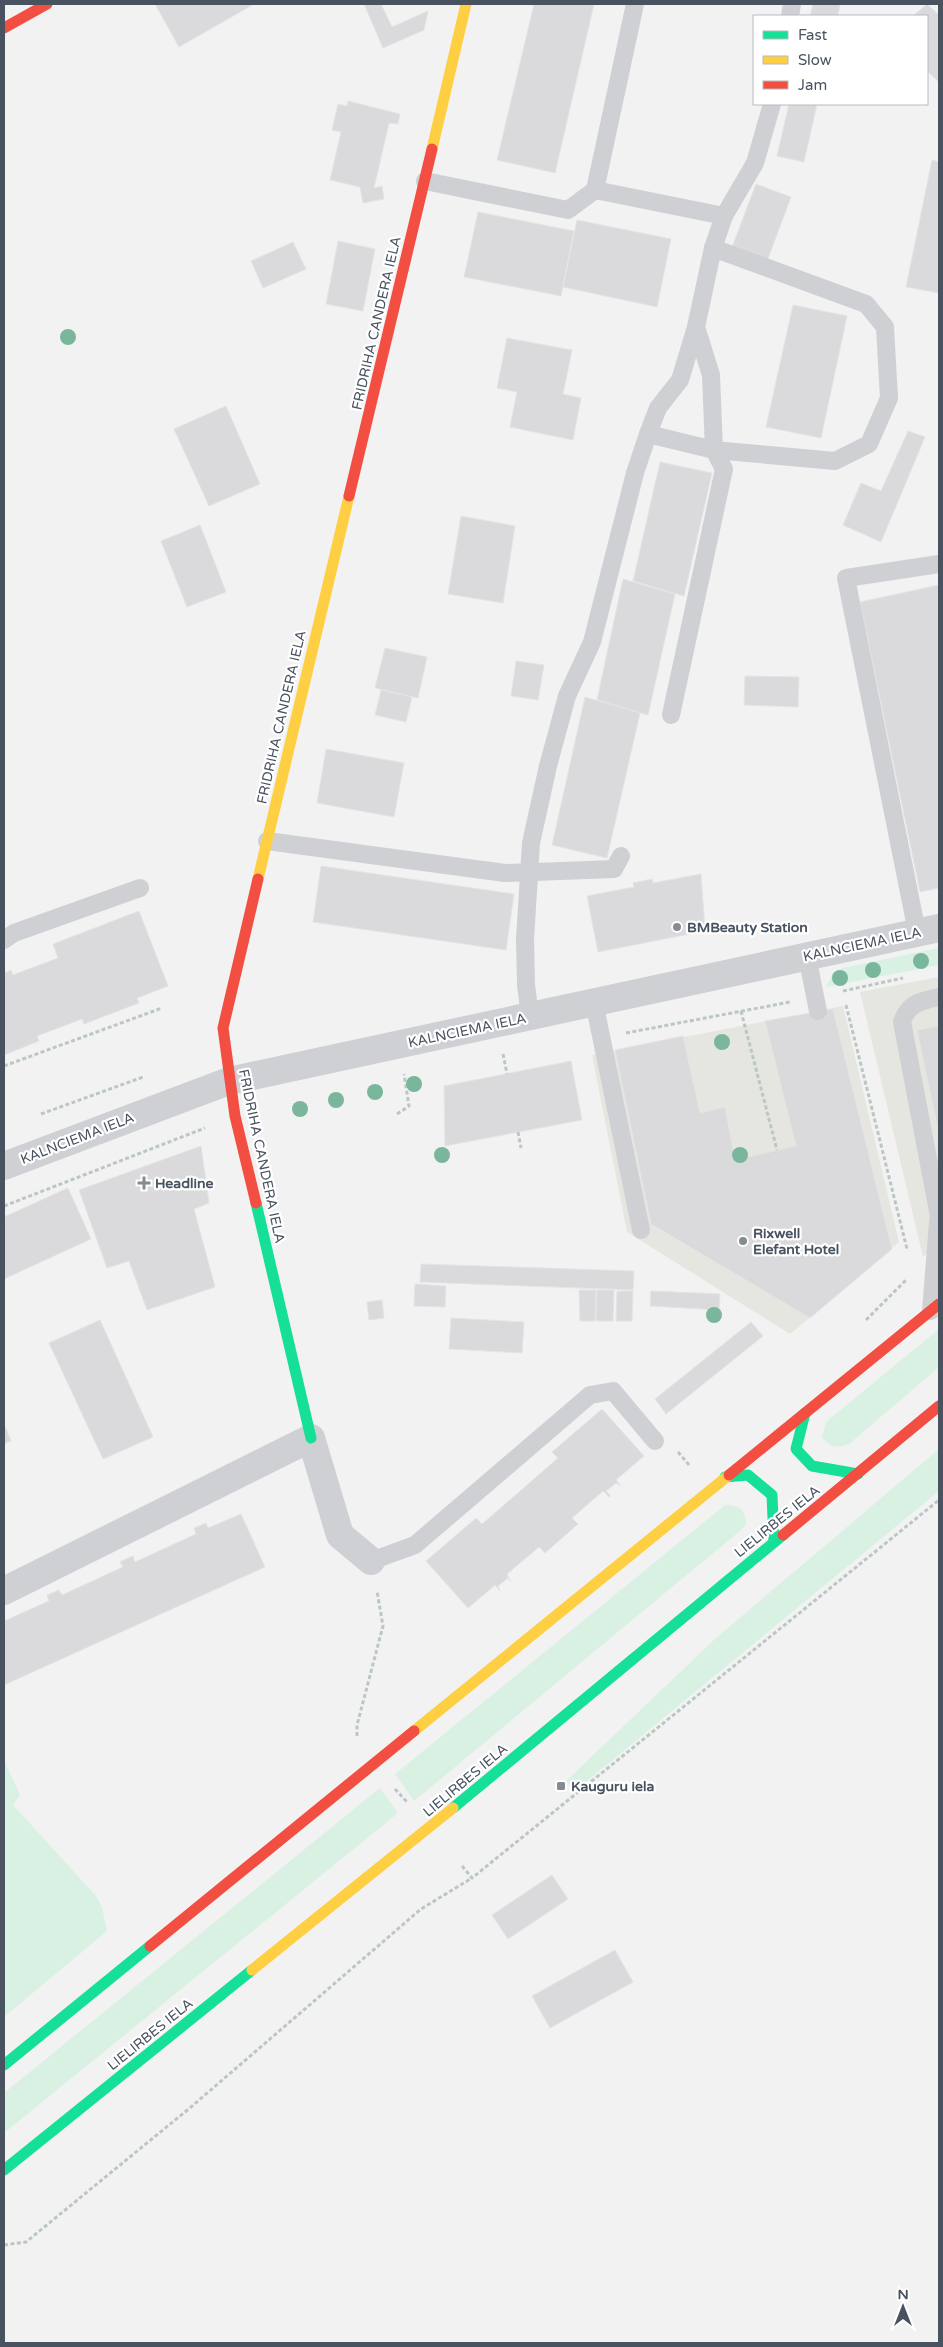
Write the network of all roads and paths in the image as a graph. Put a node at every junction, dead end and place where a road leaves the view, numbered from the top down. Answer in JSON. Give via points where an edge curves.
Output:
{"nodes":[{"id":1,"x":48,"y":4,"type":"edge"},
{"id":2,"x":466,"y":4,"type":"edge"},
{"id":3,"x":635,"y":4,"type":"edge"},
{"id":4,"x":4,"y":28,"type":"edge"},
{"id":5,"x":772,"y":105,"type":"edge"},
{"id":6,"x":425,"y":181,"type":"junction"},
{"id":7,"x":595,"y":190,"type":"junction"},
{"id":8,"x":724,"y":216,"type":"junction"},
{"id":9,"x":713,"y":248,"type":"junction"},
{"id":10,"x":696,"y":327,"type":"junction"},
{"id":11,"x":648,"y":434,"type":"junction"},
{"id":12,"x":714,"y":450,"type":"junction"},
{"id":13,"x":939,"y":564,"type":"edge"},
{"id":14,"x":671,"y":715,"type":"dead end"},
{"id":15,"x":267,"y":841,"type":"junction"},
{"id":16,"x":621,"y":856,"type":"dead end"},
{"id":17,"x":530,"y":872,"type":"junction"},
{"id":18,"x":140,"y":888,"type":"dead end"},
{"id":19,"x":928,"y":930,"type":"edge"},
{"id":20,"x":4,"y":940,"type":"edge"},
{"id":21,"x":807,"y":956,"type":"junction"},
{"id":22,"x":910,"y":977,"type":"dead end"},
{"id":23,"x":843,"y":991,"type":"junction"},
{"id":24,"x":939,"y":997,"type":"edge"},
{"id":25,"x":594,"y":1002,"type":"junction"},
{"id":26,"x":817,"y":1004,"type":"junction"},
{"id":27,"x":162,"y":1008,"type":"dead end"},
{"id":28,"x":741,"y":1011,"type":"junction"},
{"id":29,"x":530,"y":1016,"type":"junction"},
{"id":30,"x":602,"y":1037,"type":"junction"},
{"id":31,"x":494,"y":1053,"type":"dead end"},
{"id":32,"x":4,"y":1066,"type":"edge"},
{"id":33,"x":413,"y":1072,"type":"dead end"},
{"id":34,"x":404,"y":1074,"type":"junction"},
{"id":35,"x":507,"y":1074,"type":"dead end"},
{"id":36,"x":395,"y":1075,"type":"dead end"},
{"id":37,"x":229,"y":1081,"type":"junction"},
{"id":38,"x":397,"y":1114,"type":"dead end"},
{"id":39,"x":235,"y":1116,"type":"junction"},
{"id":40,"x":518,"y":1132,"type":"dead end"},
{"id":41,"x":521,"y":1148,"type":"dead end"},
{"id":42,"x":777,"y":1150,"type":"dead end"},
{"id":43,"x":4,"y":1165,"type":"edge"},
{"id":44,"x":4,"y":1206,"type":"edge"},
{"id":45,"x":938,"y":1210,"type":"edge"},
{"id":46,"x":641,"y":1230,"type":"dead end"},
{"id":47,"x":936,"y":1253,"type":"junction"},
{"id":48,"x":909,"y":1256,"type":"dead end"},
{"id":49,"x":935,"y":1308,"type":"edge"},
{"id":50,"x":859,"y":1328,"type":"dead end"},
{"id":51,"x":939,"y":1406,"type":"edge"},
{"id":52,"x":805,"y":1413,"type":"junction"},
{"id":53,"x":312,"y":1438,"type":"junction"},
{"id":54,"x":655,"y":1441,"type":"dead end"},
{"id":55,"x":679,"y":1452,"type":"dead end"},
{"id":56,"x":692,"y":1468,"type":"dead end"},
{"id":57,"x":858,"y":1474,"type":"junction"},
{"id":58,"x":725,"y":1477,"type":"junction"},
{"id":59,"x":939,"y":1500,"type":"edge"},
{"id":60,"x":774,"y":1542,"type":"junction"},
{"id":61,"x":372,"y":1561,"type":"junction"},
{"id":62,"x":4,"y":1591,"type":"edge"},
{"id":63,"x":357,"y":1743,"type":"dead end"},
{"id":64,"x":392,"y":1785,"type":"dead end"},
{"id":65,"x":407,"y":1802,"type":"dead end"},
{"id":66,"x":462,"y":1866,"type":"dead end"},
{"id":67,"x":472,"y":1878,"type":"junction"},
{"id":68,"x":4,"y":2066,"type":"edge"},
{"id":69,"x":4,"y":2170,"type":"edge"},
{"id":70,"x":4,"y":2245,"type":"edge"}],
"edges":[{"from":1,"to":4,"type":"main road"},
{"from":2,"to":6,"type":"main road","name":"FRIDRIHA CANDERA IELA"},
{"from":3,"to":7,"type":"lane"},
{"from":5,"to":8,"type":"lane","via":[[756,163]]},
{"from":6,"to":7,"type":"lane","via":[[568,210]]},
{"from":6,"to":15,"type":"main road","name":"FRIDRIHA CANDERA IELA"},
{"from":7,"to":8,"type":"lane"},
{"from":8,"to":9,"type":"lane"},
{"from":9,"to":10,"type":"lane"},
{"from":9,"to":12,"type":"lane","via":[[866,304],[885,327],[889,398],[869,444],[835,461]]},
{"from":10,"to":11,"type":"lane","via":[[680,380],[658,408]]},
{"from":10,"to":12,"type":"lane","via":[[710,374]]},
{"from":11,"to":12,"type":"lane"},
{"from":11,"to":17,"type":"lane","via":[[592,642],[567,696],[531,843]]},
{"from":12,"to":14,"type":"lane","via":[[724,469]]},
{"from":13,"to":19,"type":"lane","via":[[846,578]]},
{"from":15,"to":17,"type":"lane","via":[[476,870]]},
{"from":15,"to":37,"type":"main road","name":"FRIDRIHA CANDERA IELA","via":[[223,1028]]},
{"from":16,"to":17,"type":"lane","via":[[614,870]]},
{"from":17,"to":29,"type":"lane","via":[[525,939]]},
{"from":18,"to":20,"type":"lane","via":[[14,933]]},
{"from":19,"to":21,"type":"street","name":"KALNCIEMA IELA"},
{"from":21,"to":25,"type":"street","name":"KALNCIEMA IELA"},
{"from":21,"to":26,"type":"lane"},
{"from":22,"to":23,"type":"path"},
{"from":23,"to":26,"type":"path"},
{"from":23,"to":48,"type":"path"},
{"from":24,"to":45,"type":"lane","via":[[916,1002],[906,1011],[902,1022]]},
{"from":25,"to":29,"type":"street","name":"KALNCIEMA IELA"},
{"from":25,"to":30,"type":"lane"},
{"from":26,"to":28,"type":"path"},
{"from":27,"to":32,"type":"path"},
{"from":28,"to":30,"type":"path"},
{"from":28,"to":42,"type":"path"},
{"from":29,"to":37,"type":"street","name":"KALNCIEMA IELA"},
{"from":30,"to":46,"type":"lane"},
{"from":31,"to":35,"type":"path","via":[[503,1051]]},
{"from":33,"to":34,"type":"path"},
{"from":34,"to":36,"type":"path"},
{"from":34,"to":38,"type":"path","via":[[409,1106]]},
{"from":37,"to":39,"type":"main road","name":"FRIDRIHA CANDERA IELA"},
{"from":37,"to":43,"type":"street","name":"KALNCIEMA IELA"},
{"from":39,"to":44,"type":"path"},
{"from":39,"to":53,"type":"main road","name":"FRIDRIHA CANDERA IELA"},
{"from":40,"to":41,"type":"path"},
{"from":45,"to":47,"type":"lane"},
{"from":47,"to":49,"type":"lane"},
{"from":47,"to":50,"type":"path","via":[[878,1305]]},
{"from":49,"to":52,"type":"main road"},
{"from":51,"to":57,"type":"main road","name":"LIELIRBES IELA"},
{"from":52,"to":57,"type":"main road","via":[[796,1449],[812,1466]]},
{"from":52,"to":58,"type":"main road"},
{"from":53,"to":61,"type":"street","via":[[340,1535]]},
{"from":53,"to":62,"type":"street"},
{"from":54,"to":61,"type":"lane","via":[[613,1391],[590,1395],[415,1546]]},
{"from":55,"to":56,"type":"path"},
{"from":57,"to":60,"type":"main road","name":"LIELIRBES IELA"},
{"from":58,"to":60,"type":"main road","via":[[748,1475],[772,1495]]},
{"from":58,"to":68,"type":"main road"},
{"from":59,"to":67,"type":"path"},
{"from":60,"to":69,"type":"main road","name":"LIELIRBES IELA","via":[[422,1834]]},
{"from":61,"to":63,"type":"path","via":[[383,1626],[357,1725]]},
{"from":64,"to":65,"type":"path"},
{"from":66,"to":67,"type":"path"},
{"from":67,"to":70,"type":"path","via":[[421,1909],[191,2107],[26,2242]]}]}
